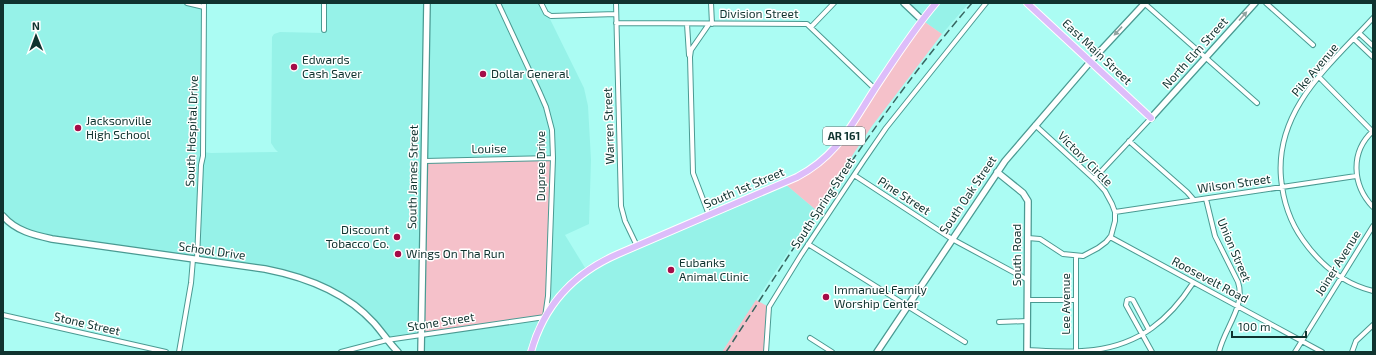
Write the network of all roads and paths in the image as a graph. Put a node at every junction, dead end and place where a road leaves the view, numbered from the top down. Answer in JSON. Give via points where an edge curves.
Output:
{"nodes":[{"id":1,"x":187,"y":3,"type":"edge"},
{"id":2,"x":324,"y":3,"type":"edge"},
{"id":3,"x":427,"y":3,"type":"edge"},
{"id":4,"x":498,"y":3,"type":"edge"},
{"id":5,"x":540,"y":3,"type":"edge"},
{"id":6,"x":616,"y":3,"type":"edge"},
{"id":7,"x":711,"y":3,"type":"edge"},
{"id":8,"x":834,"y":3,"type":"edge"},
{"id":9,"x":904,"y":3,"type":"edge"},
{"id":10,"x":936,"y":3,"type":"edge"},
{"id":11,"x":986,"y":3,"type":"edge"},
{"id":12,"x":1027,"y":3,"type":"edge"},
{"id":13,"x":1144,"y":3,"type":"edge"},
{"id":14,"x":1255,"y":3,"type":"edge"},
{"id":15,"x":1266,"y":3,"type":"edge"},
{"id":16,"x":204,"y":5,"type":"edge"},
{"id":17,"x":616,"y":14,"type":"junction"},
{"id":18,"x":1373,"y":18,"type":"edge"},
{"id":19,"x":922,"y":20,"type":"junction"},
{"id":20,"x":616,"y":23,"type":"junction"},
{"id":21,"x":687,"y":24,"type":"junction"},
{"id":22,"x":710,"y":24,"type":"junction"},
{"id":23,"x":811,"y":27,"type":"junction"},
{"id":24,"x":324,"y":30,"type":"dead end"},
{"id":25,"x":1359,"y":33,"type":"junction"},
{"id":26,"x":1354,"y":40,"type":"junction"},
{"id":27,"x":1313,"y":46,"type":"dead end"},
{"id":28,"x":1373,"y":46,"type":"edge"},
{"id":29,"x":690,"y":57,"type":"junction"},
{"id":30,"x":1206,"y":57,"type":"junction"},
{"id":31,"x":1373,"y":57,"type":"edge"},
{"id":32,"x":1090,"y":61,"type":"junction"},
{"id":33,"x":1319,"y":77,"type":"junction"},
{"id":34,"x":875,"y":89,"type":"junction"},
{"id":35,"x":1257,"y":103,"type":"dead end"},
{"id":36,"x":1151,"y":118,"type":"junction"},
{"id":37,"x":1035,"y":125,"type":"junction"},
{"id":38,"x":1372,"y":131,"type":"edge"},
{"id":39,"x":1129,"y":141,"type":"junction"},
{"id":40,"x":553,"y":158,"type":"junction"},
{"id":41,"x":425,"y":161,"type":"junction"},
{"id":42,"x":997,"y":172,"type":"junction"},
{"id":43,"x":854,"y":175,"type":"junction"},
{"id":44,"x":1356,"y":176,"type":"junction"},
{"id":45,"x":1094,"y":179,"type":"junction"},
{"id":46,"x":1282,"y":188,"type":"junction"},
{"id":47,"x":1206,"y":199,"type":"junction"},
{"id":48,"x":1194,"y":200,"type":"junction"},
{"id":49,"x":1373,"y":207,"type":"edge"},
{"id":50,"x":1115,"y":212,"type":"junction"},
{"id":51,"x":709,"y":215,"type":"junction"},
{"id":52,"x":3,"y":216,"type":"edge"},
{"id":53,"x":1373,"y":226,"type":"edge"},
{"id":54,"x":1110,"y":237,"type":"junction"},
{"id":55,"x":1028,"y":238,"type":"junction"},
{"id":56,"x":952,"y":239,"type":"junction"},
{"id":57,"x":808,"y":244,"type":"junction"},
{"id":58,"x":637,"y":246,"type":"junction"},
{"id":59,"x":1076,"y":256,"type":"junction"},
{"id":60,"x":195,"y":259,"type":"junction"},
{"id":61,"x":1341,"y":277,"type":"junction"},
{"id":62,"x":1028,"y":280,"type":"junction"},
{"id":63,"x":1193,"y":283,"type":"junction"},
{"id":64,"x":1373,"y":291,"type":"edge"},
{"id":65,"x":1027,"y":300,"type":"junction"},
{"id":66,"x":1076,"y":300,"type":"junction"},
{"id":67,"x":908,"y":306,"type":"junction"},
{"id":68,"x":1237,"y":306,"type":"junction"},
{"id":69,"x":3,"y":315,"type":"edge"},
{"id":70,"x":545,"y":317,"type":"junction"},
{"id":71,"x":1027,"y":321,"type":"junction"},
{"id":72,"x":999,"y":322,"type":"dead end"},
{"id":73,"x":1373,"y":325,"type":"edge"},
{"id":74,"x":1149,"y":330,"type":"junction"},
{"id":75,"x":1142,"y":334,"type":"junction"},
{"id":76,"x":421,"y":335,"type":"junction"},
{"id":77,"x":810,"y":338,"type":"dead end"},
{"id":78,"x":387,"y":340,"type":"junction"},
{"id":79,"x":1301,"y":341,"type":"junction"},
{"id":80,"x":965,"y":342,"type":"dead end"},
{"id":81,"x":1027,"y":351,"type":"edge"},
{"id":82,"x":1076,"y":351,"type":"edge"},
{"id":83,"x":166,"y":352,"type":"edge"},
{"id":84,"x":179,"y":352,"type":"edge"},
{"id":85,"x":342,"y":352,"type":"edge"},
{"id":86,"x":398,"y":352,"type":"edge"},
{"id":87,"x":421,"y":352,"type":"edge"},
{"id":88,"x":532,"y":352,"type":"edge"},
{"id":89,"x":766,"y":352,"type":"edge"},
{"id":90,"x":832,"y":352,"type":"edge"},
{"id":91,"x":877,"y":352,"type":"edge"},
{"id":92,"x":1152,"y":352,"type":"edge"},
{"id":93,"x":1219,"y":352,"type":"edge"},
{"id":94,"x":1295,"y":352,"type":"edge"},
{"id":95,"x":1322,"y":352,"type":"edge"},
{"id":96,"x":1352,"y":352,"type":"edge"}],
"edges":[{"from":1,"to":16,"type":"street"},
{"from":2,"to":24,"type":"street"},
{"from":3,"to":41,"type":"street","name":"South James Street"},
{"from":4,"to":40,"type":"street","name":"Dupree Drive","via":[[546,107],[552,130]]},
{"from":5,"to":17,"type":"street","via":[[551,16]]},
{"from":6,"to":17,"type":"street","name":"Warren Street"},
{"from":7,"to":22,"type":"street"},
{"from":8,"to":23,"type":"street"},
{"from":9,"to":19,"type":"street"},
{"from":10,"to":19,"type":"main road","name":"South 1st Street","number":"AR 161"},
{"from":11,"to":43,"type":"street","name":"South Spring Street","via":[[908,99]]},
{"from":12,"to":32,"type":"main road","name":"East Main Street"},
{"from":13,"to":30,"type":"street"},
{"from":13,"to":32,"type":"street","name":"South Oak Street","one_way":true},
{"from":30,"to":14,"type":"street","name":"North Elm Street","one_way":true},
{"from":15,"to":27,"type":"street"},
{"from":16,"to":60,"type":"street","name":"South Hospital Drive","via":[[203,156]]},
{"from":17,"to":20,"type":"street","name":"Warren Street"},
{"from":18,"to":25,"type":"street","name":"Pike Avenue"},
{"from":19,"to":34,"type":"main road","name":"South 1st Street","number":"AR 161"},
{"from":20,"to":21,"type":"street","name":"Division Street"},
{"from":20,"to":58,"type":"street","name":"Warren Street","via":[[621,206]]},
{"from":21,"to":22,"type":"street","name":"Division Street"},
{"from":21,"to":29,"type":"street"},
{"from":22,"to":23,"type":"street","name":"Division Street","via":[[807,24]]},
{"from":22,"to":29,"type":"street","via":[[691,50]]},
{"from":23,"to":34,"type":"street","name":"Division Street"},
{"from":25,"to":26,"type":"street","name":"Pike Avenue"},
{"from":25,"to":28,"type":"street"},
{"from":26,"to":31,"type":"street"},
{"from":26,"to":33,"type":"street","name":"Pike Avenue"},
{"from":29,"to":51,"type":"street","via":[[693,172]]},
{"from":30,"to":35,"type":"street"},
{"from":30,"to":36,"type":"street","name":"North Elm Street"},
{"from":32,"to":36,"type":"main road","name":"East Main Street"},
{"from":32,"to":37,"type":"street","name":"South Oak Street"},
{"from":33,"to":38,"type":"street"},
{"from":33,"to":46,"type":"street","name":"Pike Avenue","via":[[1300,101],[1287,127],[1281,156]]},
{"from":34,"to":51,"type":"main road","name":"South 1st Street","number":"AR 161","via":[[840,142],[820,162],[796,177]]},
{"from":36,"to":39,"type":"street"},
{"from":37,"to":42,"type":"street","name":"South Oak Street"},
{"from":37,"to":45,"type":"street","name":"Victory Circle"},
{"from":38,"to":44,"type":"street","via":[[1360,149]]},
{"from":39,"to":45,"type":"street"},
{"from":39,"to":48,"type":"street"},
{"from":40,"to":41,"type":"street","name":"Louise"},
{"from":40,"to":70,"type":"street","name":"Dupree Drive"},
{"from":41,"to":76,"type":"street","name":"South James Street"},
{"from":42,"to":55,"type":"street","name":"South Road","via":[[1026,197]]},
{"from":42,"to":56,"type":"street","name":"South Oak Street"},
{"from":43,"to":56,"type":"street","name":"Pine Street"},
{"from":43,"to":57,"type":"street","name":"South Spring Street"},
{"from":44,"to":46,"type":"street","name":"Wilson Street"},
{"from":44,"to":49,"type":"street","via":[[1363,194]]},
{"from":45,"to":50,"type":"street","name":"Victory Circle","via":[[1108,196]]},
{"from":46,"to":47,"type":"street","name":"Wilson Street"},
{"from":46,"to":61,"type":"street","name":"Pike Avenue","via":[[1288,214],[1300,237],[1324,264]]},
{"from":47,"to":48,"type":"street","name":"Wilson Street"},
{"from":47,"to":68,"type":"street","name":"Union Street","via":[[1215,236],[1238,282],[1240,299]]},
{"from":48,"to":50,"type":"street","name":"Wilson Street"},
{"from":50,"to":54,"type":"street","via":[[1114,229]]},
{"from":51,"to":58,"type":"main road","name":"South 1st Street","number":"AR 161"},
{"from":52,"to":60,"type":"street","name":"School Drive","via":[[19,229],[52,239]]},
{"from":53,"to":61,"type":"street","name":"Joiner Avenue"},
{"from":54,"to":59,"type":"street","via":[[1089,254]]},
{"from":54,"to":63,"type":"street","name":"Roosevelt Road"},
{"from":55,"to":59,"type":"street","via":[[1040,239],[1060,253]]},
{"from":55,"to":62,"type":"street","name":"South Road"},
{"from":56,"to":62,"type":"street","name":"Pine Street"},
{"from":56,"to":67,"type":"street","name":"South Oak Street"},
{"from":57,"to":67,"type":"street"},
{"from":57,"to":89,"type":"street","name":"South Spring Street","via":[[769,307]]},
{"from":58,"to":70,"type":"main road","name":"South 1st Street","number":"AR 161","via":[[605,260],[578,277]]},
{"from":59,"to":66,"type":"street","name":"Lee Avenue"},
{"from":60,"to":78,"type":"street","name":"School Drive","via":[[280,272],[321,286],[362,312]]},
{"from":60,"to":84,"type":"street","name":"South Hospital Drive"},
{"from":61,"to":64,"type":"street","name":"Pike Avenue"},
{"from":61,"to":79,"type":"street","name":"Joiner Avenue"},
{"from":62,"to":65,"type":"street","name":"South Road"},
{"from":63,"to":68,"type":"street","name":"Roosevelt Road"},
{"from":63,"to":74,"type":"street","via":[[1166,317]]},
{"from":65,"to":66,"type":"street"},
{"from":65,"to":71,"type":"street","name":"South Road"},
{"from":66,"to":82,"type":"street","name":"Lee Avenue"},
{"from":67,"to":80,"type":"street"},
{"from":67,"to":91,"type":"street","name":"South Oak Street"},
{"from":68,"to":79,"type":"street","name":"Roosevelt Road"},
{"from":68,"to":93,"type":"street","name":"Union Street","via":[[1221,341]]},
{"from":69,"to":83,"type":"street","name":"Stone Street"},
{"from":70,"to":76,"type":"street","name":"Stone Street"},
{"from":70,"to":88,"type":"main road","name":"South 1st Street","number":"AR 161"},
{"from":71,"to":72,"type":"street"},
{"from":71,"to":81,"type":"street","name":"South Road"},
{"from":73,"to":96,"type":"street","via":[[1356,341]]},
{"from":74,"to":75,"type":"street"},
{"from":74,"to":75,"type":"street","via":[[1133,300],[1127,300],[1126,305]]},
{"from":75,"to":82,"type":"street","via":[[1106,348]]},
{"from":75,"to":92,"type":"street"},
{"from":76,"to":78,"type":"street","name":"Stone Street"},
{"from":76,"to":87,"type":"street","name":"South James Street"},
{"from":77,"to":90,"type":"street"},
{"from":78,"to":85,"type":"street","name":"Stone Street"},
{"from":78,"to":86,"type":"street","name":"School Drive"},
{"from":79,"to":94,"type":"street","name":"Joiner Avenue"},
{"from":79,"to":95,"type":"street","name":"Roosevelt Road"},
{"from":81,"to":82,"type":"street"}]}
